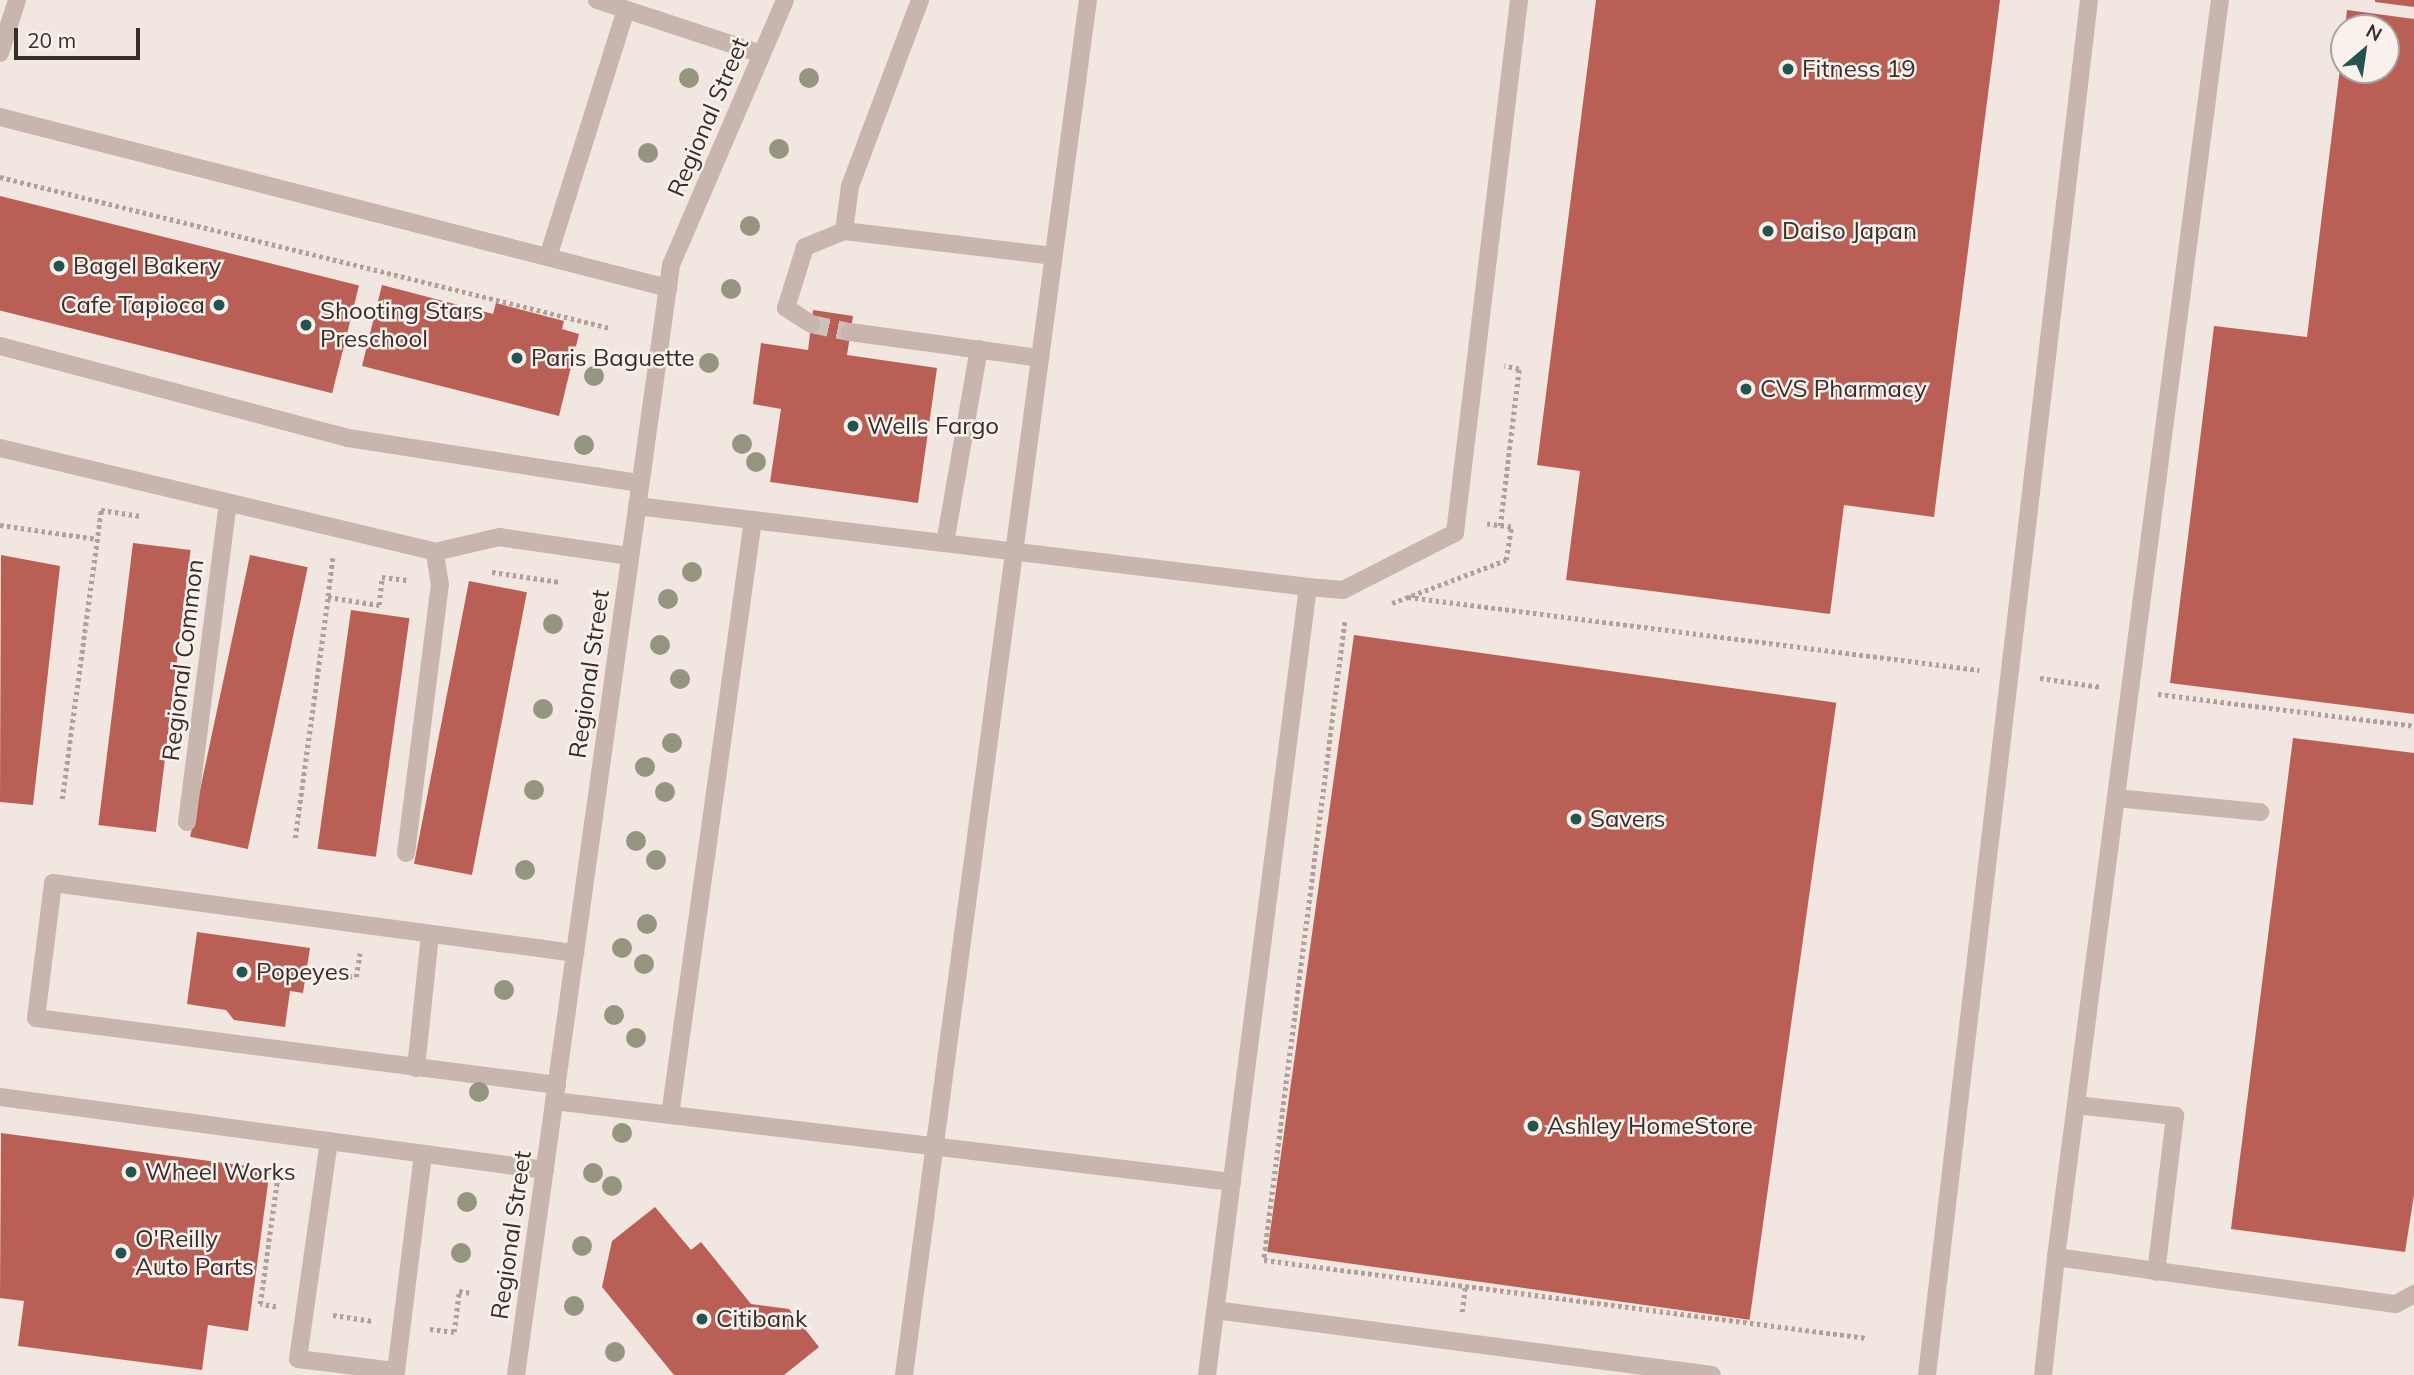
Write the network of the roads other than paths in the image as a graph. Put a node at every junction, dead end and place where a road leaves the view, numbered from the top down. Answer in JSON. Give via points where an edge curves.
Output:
{"nodes":[{"id":1,"x":17,"y":0,"type":"edge"},
{"id":2,"x":597,"y":0,"type":"edge"},
{"id":3,"x":785,"y":0,"type":"edge"},
{"id":4,"x":920,"y":0,"type":"edge"},
{"id":5,"x":1088,"y":0,"type":"edge"},
{"id":6,"x":1519,"y":0,"type":"edge"},
{"id":7,"x":2089,"y":0,"type":"edge"},
{"id":8,"x":2220,"y":0,"type":"edge"},
{"id":9,"x":626,"y":10,"type":"junction"},
{"id":10,"x":0,"y":52,"type":"edge"},
{"id":11,"x":761,"y":54,"type":"junction"},
{"id":12,"x":0,"y":117,"type":"edge"},
{"id":13,"x":844,"y":231,"type":"junction"},
{"id":14,"x":1054,"y":256,"type":"junction"},
{"id":15,"x":548,"y":257,"type":"junction"},
{"id":16,"x":668,"y":288,"type":"junction"},
{"id":17,"x":811,"y":324,"type":"tunnel mouth"},
{"id":18,"x":850,"y":332,"type":"tunnel mouth"},
{"id":19,"x":0,"y":346,"type":"edge"},
{"id":20,"x":979,"y":349,"type":"junction"},
{"id":21,"x":1040,"y":358,"type":"junction"},
{"id":22,"x":0,"y":448,"type":"edge"},
{"id":23,"x":640,"y":483,"type":"junction"},
{"id":24,"x":228,"y":503,"type":"junction"},
{"id":25,"x":637,"y":506,"type":"junction"},
{"id":26,"x":753,"y":520,"type":"junction"},
{"id":27,"x":945,"y":543,"type":"junction"},
{"id":28,"x":1014,"y":551,"type":"junction"},
{"id":29,"x":630,"y":556,"type":"junction"},
{"id":30,"x":436,"y":558,"type":"junction"},
{"id":31,"x":1308,"y":587,"type":"junction"},
{"id":32,"x":2116,"y":797,"type":"junction"},
{"id":33,"x":2260,"y":812,"type":"dead end"},
{"id":34,"x":187,"y":822,"type":"dead end"},
{"id":35,"x":406,"y":852,"type":"dead end"},
{"id":36,"x":430,"y":934,"type":"junction"},
{"id":37,"x":575,"y":953,"type":"junction"},
{"id":38,"x":415,"y":1068,"type":"junction"},
{"id":39,"x":556,"y":1093,"type":"junction"},
{"id":40,"x":0,"y":1097,"type":"edge"},
{"id":41,"x":2076,"y":1105,"type":"junction"},
{"id":42,"x":670,"y":1115,"type":"junction"},
{"id":43,"x":329,"y":1141,"type":"junction"},
{"id":44,"x":934,"y":1146,"type":"junction"},
{"id":45,"x":423,"y":1154,"type":"junction"},
{"id":46,"x":545,"y":1170,"type":"junction"},
{"id":47,"x":1232,"y":1182,"type":"junction"},
{"id":48,"x":2056,"y":1257,"type":"junction"},
{"id":49,"x":2156,"y":1272,"type":"junction"},
{"id":50,"x":2414,"y":1294,"type":"edge"},
{"id":51,"x":1215,"y":1310,"type":"junction"},
{"id":52,"x":516,"y":1375,"type":"edge"},
{"id":53,"x":904,"y":1375,"type":"edge"},
{"id":54,"x":1206,"y":1375,"type":"edge"},
{"id":55,"x":1712,"y":1375,"type":"edge"},
{"id":56,"x":1927,"y":1375,"type":"edge"},
{"id":57,"x":2043,"y":1375,"type":"edge"}],
"edges":[{"from":1,"to":10,"type":"street"},
{"from":2,"to":9,"type":"street"},
{"from":3,"to":11,"type":"street","name":"Regional Street"},
{"from":4,"to":13,"type":"street","via":[[853,175]]},
{"from":5,"to":14,"type":"street"},
{"from":6,"to":31,"type":"street","via":[[1455,533],[1343,590]]},
{"from":7,"to":56,"type":"street"},
{"from":8,"to":32,"type":"street"},
{"from":9,"to":11,"type":"street"},
{"from":9,"to":15,"type":"street"},
{"from":11,"to":16,"type":"street","name":"Regional Street","via":[[671,265]]},
{"from":12,"to":15,"type":"street"},
{"from":13,"to":14,"type":"street"},
{"from":13,"to":17,"type":"street","via":[[805,247],[786,307]]},
{"from":14,"to":21,"type":"street"},
{"from":15,"to":16,"type":"street"},
{"from":16,"to":23,"type":"street","name":"Regional Street"},
{"from":18,"to":20,"type":"street"},
{"from":19,"to":23,"type":"street","via":[[348,438]]},
{"from":20,"to":21,"type":"street"},
{"from":20,"to":27,"type":"street"},
{"from":21,"to":28,"type":"street"},
{"from":22,"to":24,"type":"street"},
{"from":23,"to":25,"type":"street","name":"Regional Street"},
{"from":24,"to":30,"type":"street"},
{"from":24,"to":34,"type":"street","name":"Regional Common"},
{"from":25,"to":26,"type":"street"},
{"from":25,"to":29,"type":"street","name":"Regional Street"},
{"from":26,"to":27,"type":"street"},
{"from":26,"to":42,"type":"street"},
{"from":27,"to":28,"type":"street"},
{"from":28,"to":31,"type":"street"},
{"from":28,"to":44,"type":"street"},
{"from":29,"to":30,"type":"street","via":[[499,537]]},
{"from":29,"to":37,"type":"street","name":"Regional Street"},
{"from":30,"to":35,"type":"street","via":[[440,585]]},
{"from":31,"to":47,"type":"street"},
{"from":32,"to":33,"type":"street"},
{"from":32,"to":41,"type":"street"},
{"from":36,"to":37,"type":"street"},
{"from":36,"to":38,"type":"street"},
{"from":36,"to":38,"type":"street","via":[[54,883],[36,1018]]},
{"from":37,"to":39,"type":"street","name":"Regional Street"},
{"from":38,"to":39,"type":"street"},
{"from":39,"to":42,"type":"street"},
{"from":39,"to":46,"type":"street","name":"Regional Street"},
{"from":40,"to":43,"type":"street"},
{"from":41,"to":48,"type":"street"},
{"from":41,"to":49,"type":"street","via":[[2175,1116]]},
{"from":42,"to":44,"type":"street"},
{"from":43,"to":45,"type":"street"},
{"from":43,"to":45,"type":"street","via":[[298,1359],[396,1371]]},
{"from":44,"to":47,"type":"street"},
{"from":44,"to":53,"type":"street"},
{"from":45,"to":46,"type":"street"},
{"from":46,"to":52,"type":"street","name":"Regional Street"},
{"from":47,"to":51,"type":"street"},
{"from":48,"to":49,"type":"street"},
{"from":48,"to":57,"type":"street"},
{"from":49,"to":50,"type":"street","via":[[2396,1304]]},
{"from":51,"to":54,"type":"street"},
{"from":51,"to":55,"type":"street"}]}
